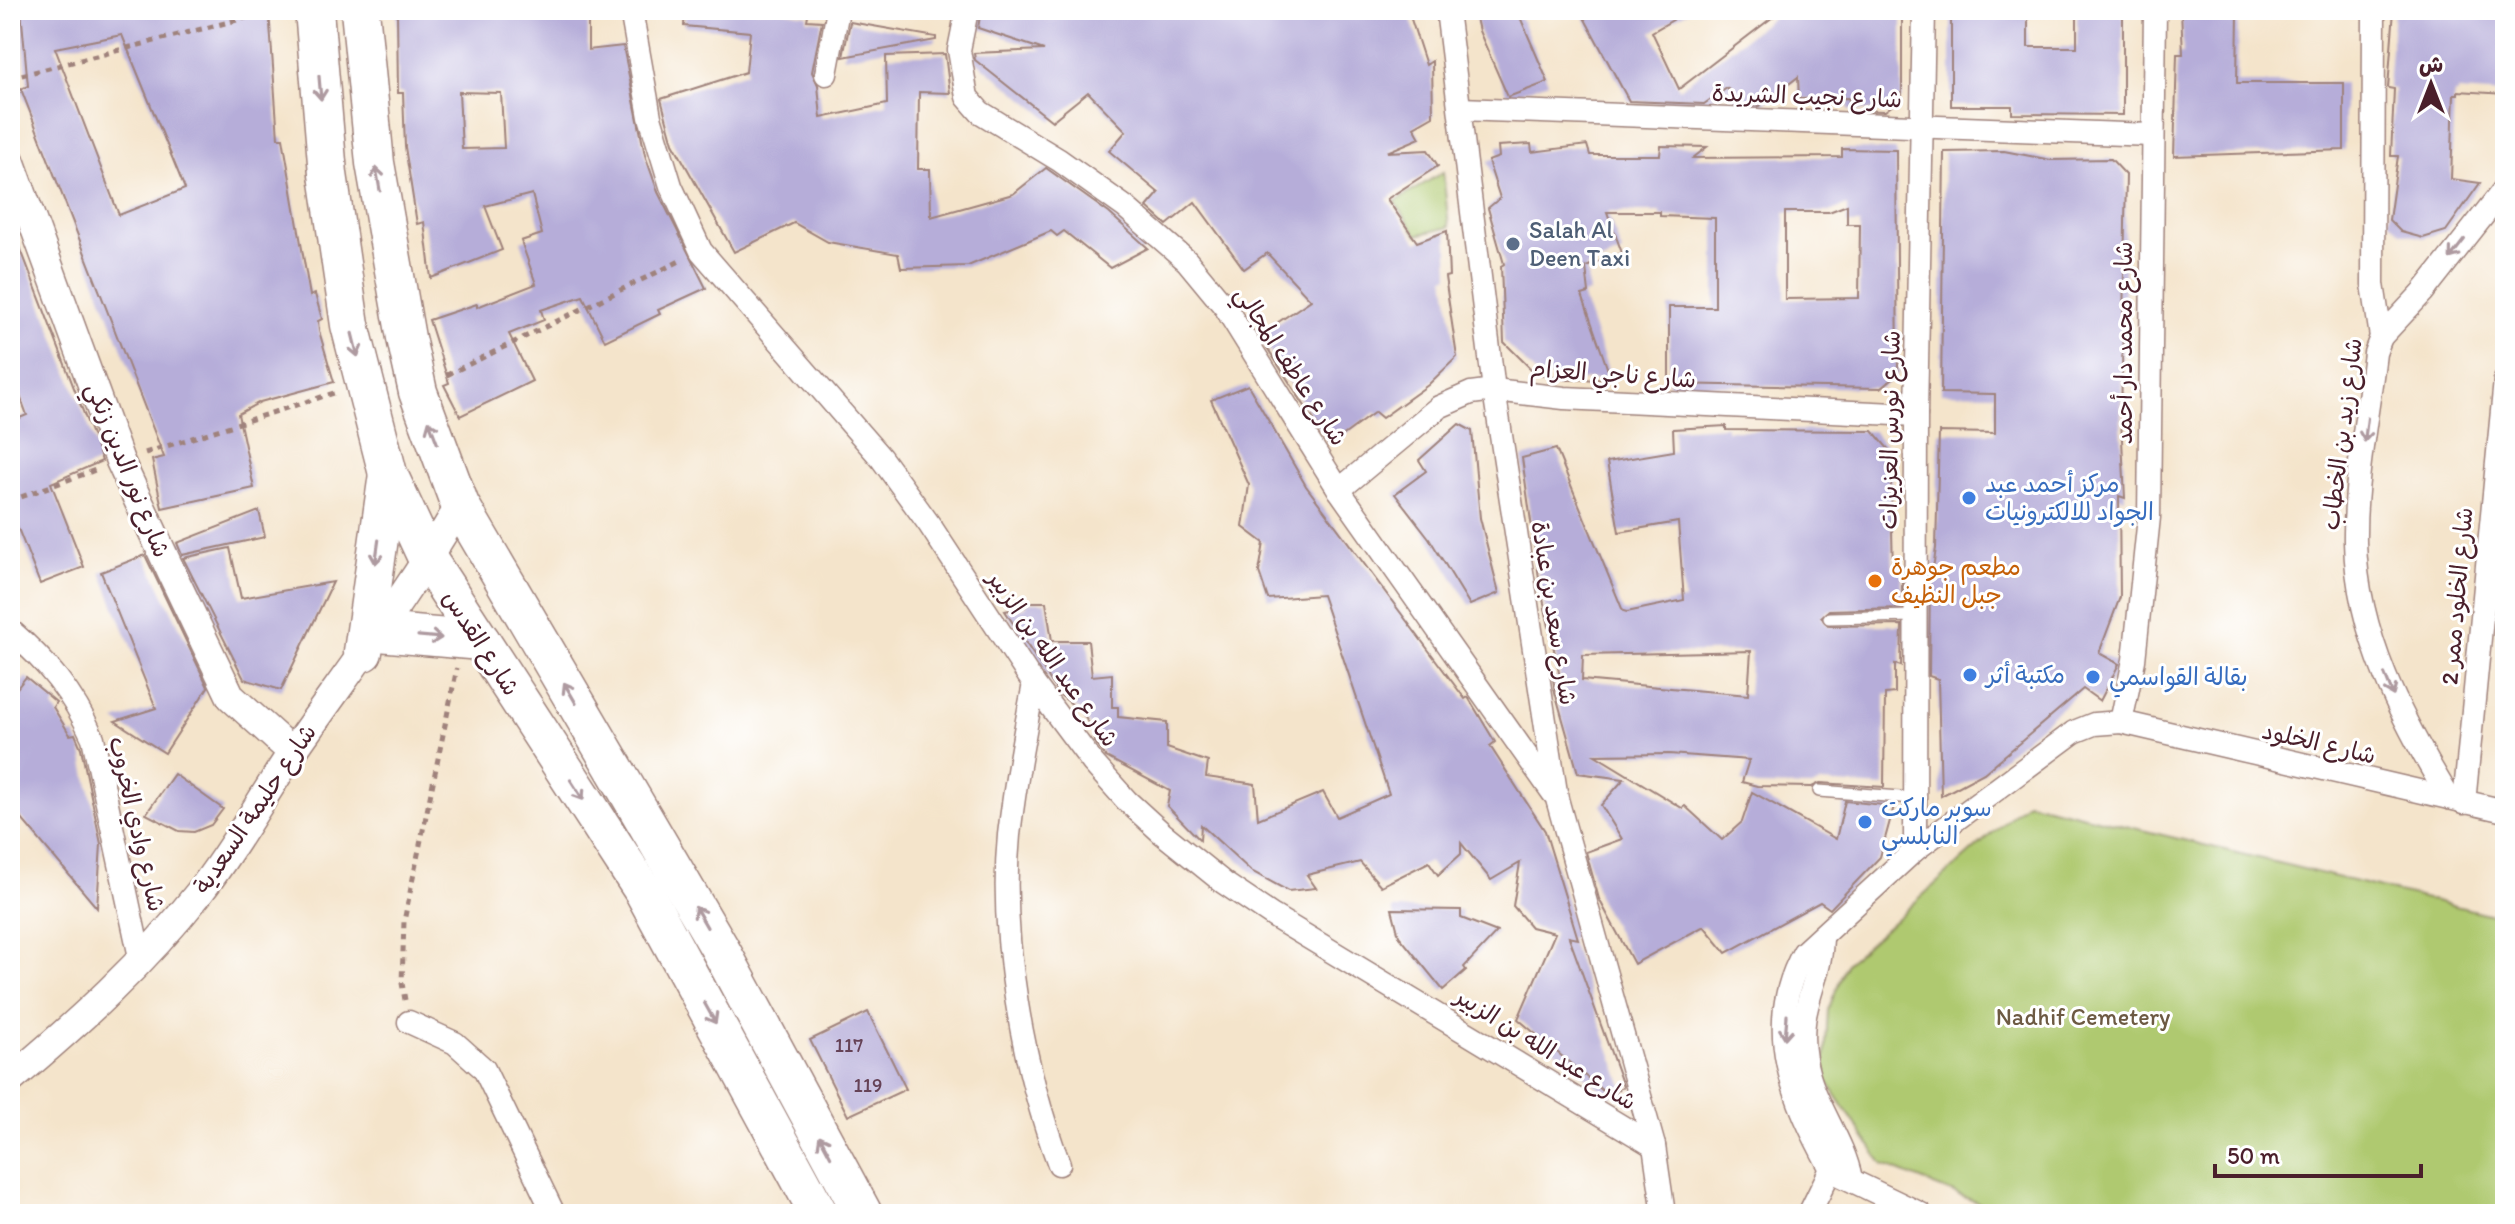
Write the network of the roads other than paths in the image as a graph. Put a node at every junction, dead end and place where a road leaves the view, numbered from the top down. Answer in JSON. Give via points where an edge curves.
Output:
{"nodes":[{"id":1,"x":314,"y":10,"type":"edge"},
{"id":2,"x":360,"y":10,"type":"edge"},
{"id":3,"x":631,"y":10,"type":"edge"},
{"id":4,"x":838,"y":10,"type":"edge"},
{"id":5,"x":967,"y":10,"type":"edge"},
{"id":6,"x":1447,"y":10,"type":"edge"},
{"id":7,"x":1924,"y":10,"type":"edge"},
{"id":8,"x":2155,"y":10,"type":"edge"},
{"id":9,"x":2374,"y":10,"type":"edge"},
{"id":10,"x":826,"y":74,"type":"dead end"},
{"id":11,"x":1460,"y":109,"type":"junction"},
{"id":12,"x":1922,"y":127,"type":"junction"},
{"id":13,"x":2151,"y":135,"type":"junction"},
{"id":14,"x":10,"y":160,"type":"edge"},
{"id":15,"x":2505,"y":188,"type":"edge"},
{"id":16,"x":2378,"y":345,"type":"junction"},
{"id":17,"x":2503,"y":388,"type":"edge"},
{"id":18,"x":1494,"y":390,"type":"junction"},
{"id":19,"x":1916,"y":415,"type":"junction"},
{"id":20,"x":388,"y":474,"type":"junction"},
{"id":21,"x":1339,"y":490,"type":"junction"},
{"id":22,"x":460,"y":505,"type":"junction"},
{"id":23,"x":428,"y":560,"type":"junction"},
{"id":24,"x":1914,"y":616,"type":"junction"},
{"id":25,"x":1829,"y":618,"type":"dead end"},
{"id":26,"x":10,"y":630,"type":"edge"},
{"id":27,"x":472,"y":640,"type":"junction"},
{"id":28,"x":371,"y":642,"type":"junction"},
{"id":29,"x":1034,"y":684,"type":"junction"},
{"id":30,"x":2121,"y":722,"type":"junction"},
{"id":31,"x":292,"y":752,"type":"junction"},
{"id":32,"x":1819,"y":791,"type":"dead end"},
{"id":33,"x":1914,"y":798,"type":"junction"},
{"id":34,"x":1557,"y":799,"type":"junction"},
{"id":35,"x":2456,"y":800,"type":"junction"},
{"id":36,"x":2505,"y":811,"type":"edge"},
{"id":37,"x":1915,"y":850,"type":"junction"},
{"id":38,"x":141,"y":962,"type":"junction"},
{"id":39,"x":409,"y":1022,"type":"road end"},
{"id":40,"x":10,"y":1080,"type":"edge"},
{"id":41,"x":1654,"y":1146,"type":"junction"},
{"id":42,"x":1838,"y":1162,"type":"junction"},
{"id":43,"x":1059,"y":1164,"type":"dead end"},
{"id":44,"x":554,"y":1214,"type":"edge"},
{"id":45,"x":819,"y":1214,"type":"edge"},
{"id":46,"x":863,"y":1214,"type":"edge"},
{"id":47,"x":1664,"y":1214,"type":"edge"},
{"id":48,"x":1809,"y":1214,"type":"edge"},
{"id":49,"x":1921,"y":1214,"type":"edge"}],
"edges":[{"from":1,"to":20,"type":"highway","name":"شارع القدس","one_way":true,"via":[[328,174],[350,325]]},
{"from":22,"to":2,"type":"highway","name":"شارع القدس","one_way":true,"via":[[418,392],[406,338],[375,163]]},
{"from":3,"to":29,"type":"street","name":"شارع عبد الله بن الزبير","via":[[654,131],[671,186],[701,251],[881,458]]},
{"from":4,"to":10,"type":"street"},
{"from":5,"to":21,"type":"street","name":"شارع عاطف المجالي","via":[[959,50],[967,97],[980,112],[1125,207],[1187,261],[1225,307]]},
{"from":6,"to":11,"type":"street","name":"شارع سعد بن عبادة"},
{"from":7,"to":12,"type":"street","name":"شارع نورس العزيزات"},
{"from":8,"to":13,"type":"street","name":"شارع محمد دار أحمد"},
{"from":9,"to":16,"type":"street","name":"شارع زيد بن الخطاب","via":[[2373,284]]},
{"from":11,"to":12,"type":"street","name":"شارع نجيب الشريدة"},
{"from":11,"to":18,"type":"street","name":"شارع سعد بن عبادة"},
{"from":12,"to":13,"type":"street","name":"شارع نجيب الشريدة"},
{"from":12,"to":19,"type":"street","name":"شارع نورس العزيزات"},
{"from":13,"to":30,"type":"street","name":"شارع محمد دار أحمد","via":[[2149,517],[2134,660]]},
{"from":14,"to":31,"type":"street","name":"شارع نور الدين زنكي","via":[[120,461],[231,697]]},
{"from":15,"to":16,"type":"street","one_way":true},
{"from":16,"to":35,"type":"street","name":"شارع زيد بن الخطاب","one_way":true,"via":[[2357,513],[2359,582],[2380,661],[2404,722]]},
{"from":17,"to":35,"type":"street","name":"شارع الخلود ممر 2"},
{"from":18,"to":19,"type":"street","name":"شارع ناجي العزام","via":[[1622,402]]},
{"from":18,"to":21,"type":"street","name":"شارع ناجي العزام","via":[[1439,407]]},
{"from":18,"to":34,"type":"street","name":"شارع سعد بن عبادة"},
{"from":19,"to":24,"type":"street","name":"شارع نورس العزيزات"},
{"from":20,"to":23,"type":"highway","name":"شارع القدس"},
{"from":20,"to":28,"type":"highway","one_way":true},
{"from":21,"to":34,"type":"street","name":"شارع عاطف المجالي"},
{"from":22,"to":23,"type":"street","name":"شارع حليمة السعدية"},
{"from":46,"to":22,"type":"highway","name":"شارع القدس","one_way":true,"via":[[719,947]]},
{"from":23,"to":27,"type":"highway","name":"شارع القدس"},
{"from":23,"to":28,"type":"street","name":"شارع حليمة السعدية"},
{"from":24,"to":25,"type":"lane"},
{"from":24,"to":33,"type":"street","name":"شارع نورس العزيزات"},
{"from":26,"to":38,"type":"street","name":"شارع وادي الخروب","via":[[58,675],[93,738]]},
{"from":28,"to":27,"type":"highway","one_way":true},
{"from":27,"to":45,"type":"highway","name":"شارع القدس","one_way":true,"via":[[644,892]]},
{"from":28,"to":31,"type":"street","name":"شارع حليمة السعدية"},
{"from":29,"to":41,"type":"street","name":"شارع عبد الله بن الزبير","via":[[1127,801],[1224,883]]},
{"from":29,"to":43,"type":"street","via":[[1009,838],[1009,900],[1023,1044]]},
{"from":30,"to":35,"type":"street","name":"شارع الخلود"},
{"from":30,"to":37,"type":"street","via":[[2094,724],[2048,748]]},
{"from":31,"to":38,"type":"street","name":"شارع حليمة السعدية","via":[[216,870]]},
{"from":32,"to":33,"type":"lane"},
{"from":33,"to":37,"type":"street","name":"شارع نورس العزيزات"},
{"from":34,"to":41,"type":"street","name":"شارع سعد بن عبادة"},
{"from":35,"to":36,"type":"street","name":"شارع الخلود"},
{"from":37,"to":42,"type":"street","via":[[1816,948],[1789,990],[1784,1040],[1789,1080],[1799,1110]]},
{"from":38,"to":40,"type":"street","name":"شارع حليمة السعدية"},
{"from":39,"to":44,"type":"street","via":[[455,1043],[484,1069]]},
{"from":41,"to":47,"type":"street","name":"شارع سعد بن عبادة"},
{"from":42,"to":48,"type":"street"},
{"from":42,"to":49,"type":"street","via":[[1851,1179]]}]}
